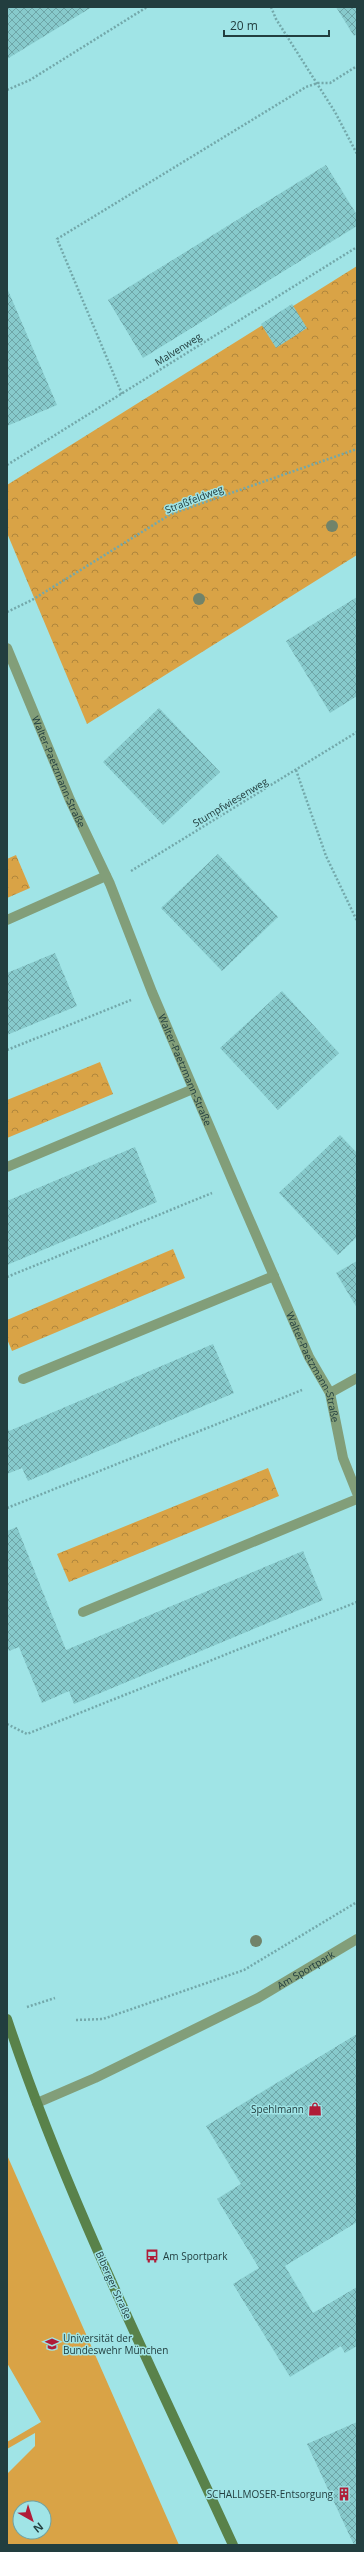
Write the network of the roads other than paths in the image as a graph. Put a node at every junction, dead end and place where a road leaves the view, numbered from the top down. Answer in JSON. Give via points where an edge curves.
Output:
{"nodes":[{"id":1,"x":7,"y":648,"type":"edge"},
{"id":2,"x":108,"y":880,"type":"junction"},
{"id":3,"x":7,"y":920,"type":"edge"},
{"id":4,"x":193,"y":1089,"type":"junction"},
{"id":5,"x":7,"y":1167,"type":"edge"},
{"id":6,"x":274,"y":1276,"type":"junction"},
{"id":7,"x":357,"y":1378,"type":"edge"},
{"id":8,"x":23,"y":1379,"type":"dead end"},
{"id":9,"x":330,"y":1393,"type":"junction"},
{"id":10,"x":357,"y":1493,"type":"edge"},
{"id":11,"x":357,"y":1499,"type":"edge"},
{"id":12,"x":83,"y":1612,"type":"dead end"},
{"id":13,"x":357,"y":1939,"type":"edge"},
{"id":14,"x":7,"y":2020,"type":"edge"},
{"id":15,"x":37,"y":2103,"type":"junction"},
{"id":16,"x":233,"y":2545,"type":"edge"}],
"edges":[{"from":1,"to":2,"type":"street","name":"Walter-Paetzmann-Straße","via":[[70,800]]},
{"from":2,"to":3,"type":"street"},
{"from":2,"to":4,"type":"street","name":"Walter-Paetzmann-Straße"},
{"from":4,"to":5,"type":"street"},
{"from":4,"to":6,"type":"street","name":"Walter-Paetzmann-Straße"},
{"from":6,"to":8,"type":"street"},
{"from":6,"to":9,"type":"street","name":"Walter-Paetzmann-Straße","via":[[309,1357]]},
{"from":7,"to":9,"type":"street"},
{"from":9,"to":10,"type":"street","name":"Walter-Paetzmann-Straße","via":[[343,1458]]},
{"from":11,"to":12,"type":"street"},
{"from":13,"to":15,"type":"street","name":"Am Sportpark","via":[[258,1998],[95,2078]]},
{"from":14,"to":15,"type":"main road","name":"Biberger Straße"},
{"from":15,"to":16,"type":"main road","name":"Biberger Straße","via":[[106,2268]]}]}
